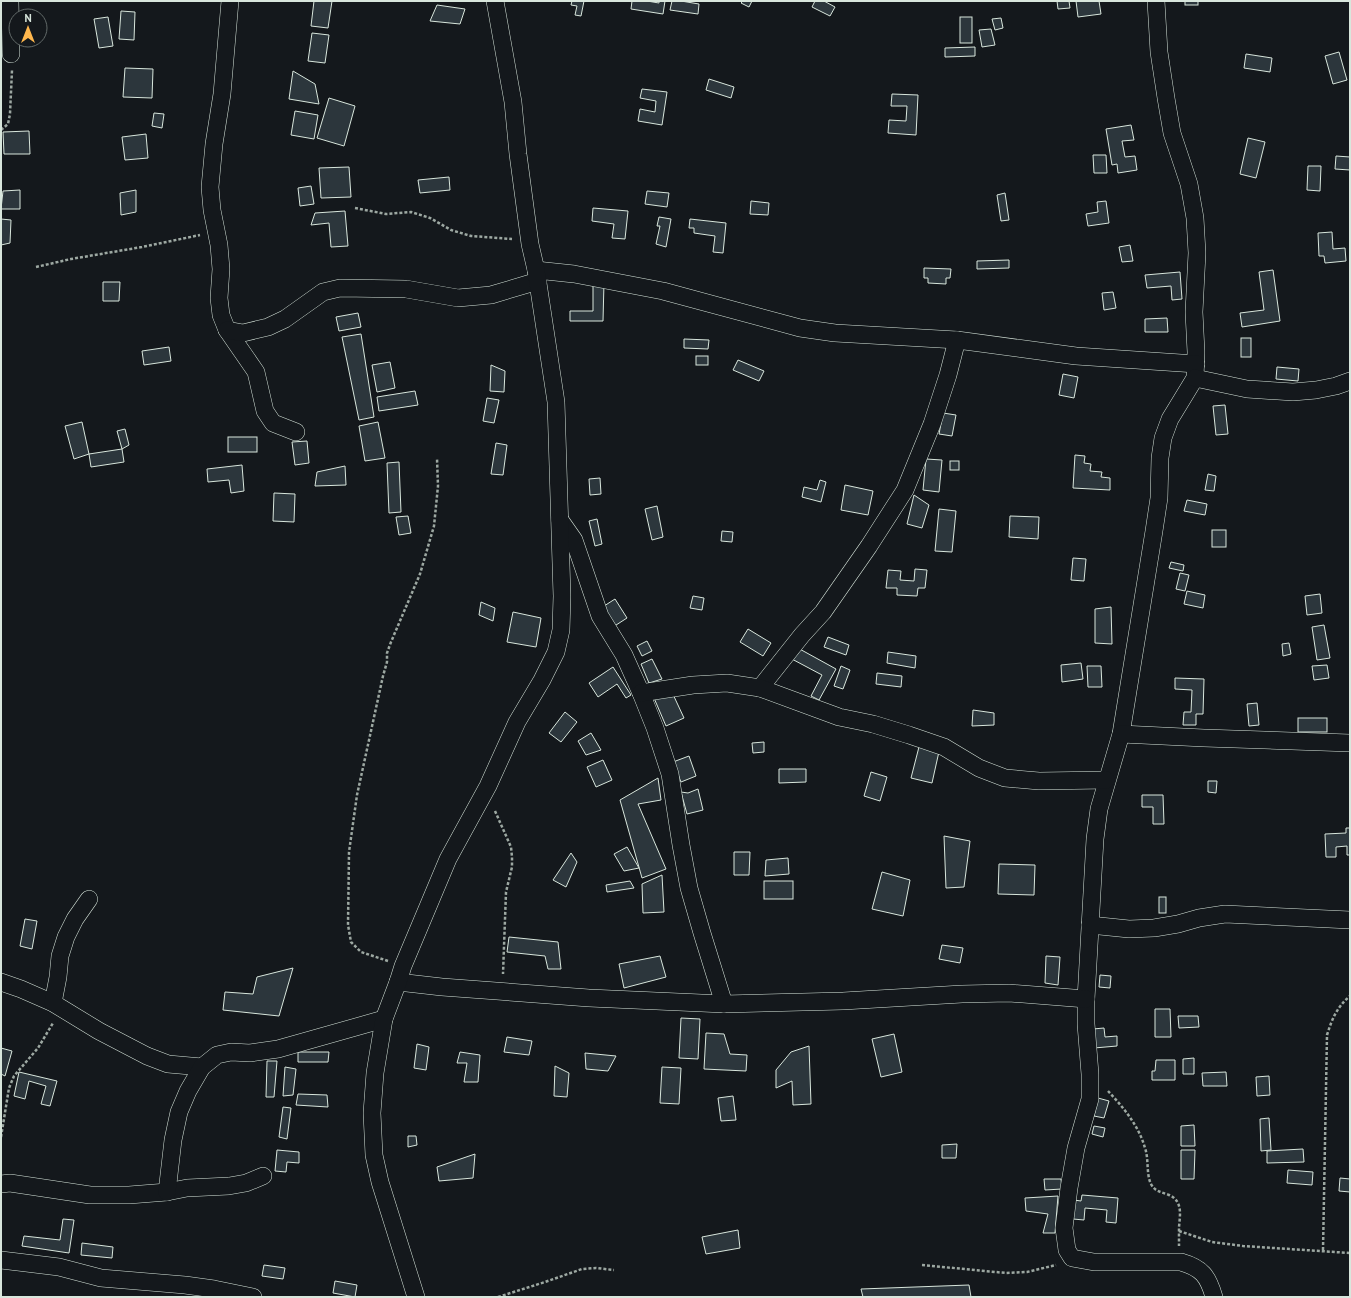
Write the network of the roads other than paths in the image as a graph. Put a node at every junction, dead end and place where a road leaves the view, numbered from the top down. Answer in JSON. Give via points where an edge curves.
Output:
{"nodes":[{"id":1,"x":10,"y":1,"type":"edge"},
{"id":2,"x":230,"y":1,"type":"edge"},
{"id":3,"x":495,"y":1,"type":"edge"},
{"id":4,"x":1156,"y":1,"type":"edge"},
{"id":5,"x":11,"y":54,"type":"road end"},
{"id":6,"x":537,"y":275,"type":"junction"},
{"id":7,"x":227,"y":330,"type":"junction"},
{"id":8,"x":957,"y":340,"type":"junction"},
{"id":9,"x":1196,"y":371,"type":"junction"},
{"id":10,"x":1350,"y":381,"type":"edge"},
{"id":11,"x":296,"y":432,"type":"dead end"},
{"id":12,"x":560,"y":520,"type":"junction"},
{"id":13,"x":760,"y":688,"type":"junction"},
{"id":14,"x":641,"y":693,"type":"junction"},
{"id":15,"x":1121,"y":734,"type":"junction"},
{"id":16,"x":1350,"y":743,"type":"edge"},
{"id":17,"x":1106,"y":780,"type":"junction"},
{"id":18,"x":89,"y":900,"type":"dead end"},
{"id":19,"x":1350,"y":920,"type":"edge"},
{"id":20,"x":1090,"y":925,"type":"junction"},
{"id":21,"x":400,"y":974,"type":"junction"},
{"id":22,"x":1,"y":982,"type":"edge"},
{"id":23,"x":1086,"y":998,"type":"junction"},
{"id":24,"x":53,"y":1003,"type":"junction"},
{"id":25,"x":724,"y":1004,"type":"junction"},
{"id":26,"x":384,"y":1019,"type":"junction"},
{"id":27,"x":202,"y":1067,"type":"junction"},
{"id":28,"x":263,"y":1176,"type":"dead end"},
{"id":29,"x":1,"y":1184,"type":"edge"},
{"id":30,"x":167,"y":1192,"type":"junction"},
{"id":31,"x":1,"y":1260,"type":"edge"},
{"id":32,"x":253,"y":1297,"type":"edge"},
{"id":33,"x":416,"y":1297,"type":"edge"},
{"id":34,"x":1214,"y":1297,"type":"edge"}],
"edges":[{"from":1,"to":5,"type":"street"},
{"from":2,"to":7,"type":"street","via":[[210,187],[219,245],[221,315]]},
{"from":3,"to":6,"type":"street","via":[[514,102],[518,154],[530,244]]},
{"from":4,"to":9,"type":"street","via":[[1159,52],[1172,132],[1189,184],[1195,218]]},
{"from":6,"to":7,"type":"street","via":[[491,295],[458,298],[406,289],[340,288],[323,292],[286,319],[268,327],[243,333]]},
{"from":6,"to":8,"type":"street","via":[[574,274],[663,291],[800,328],[848,334]]},
{"from":6,"to":12,"type":"street","via":[[556,402]]},
{"from":7,"to":11,"type":"street","via":[[256,372],[265,411],[273,423]]},
{"from":8,"to":9,"type":"street"},
{"from":8,"to":13,"type":"street","via":[[932,424],[905,490],[823,612]]},
{"from":9,"to":10,"type":"street","via":[[1247,389],[1293,392],[1316,390]]},
{"from":9,"to":15,"type":"street","via":[[1170,419],[1163,438],[1159,498]]},
{"from":12,"to":14,"type":"street","via":[[574,540],[600,616],[624,655]]},
{"from":12,"to":21,"type":"street","via":[[561,630],[556,652],[517,722],[488,786],[448,859]]},
{"from":13,"to":14,"type":"street","via":[[728,683],[693,685]]},
{"from":13,"to":17,"type":"street","via":[[839,717],[880,726],[944,747],[979,768],[1005,778],[1039,781]]},
{"from":14,"to":25,"type":"street","via":[[670,774],[689,888]]},
{"from":15,"to":16,"type":"street"},
{"from":15,"to":17,"type":"street"},
{"from":17,"to":20,"type":"street","via":[[1098,816]]},
{"from":18,"to":24,"type":"street","via":[[66,937],[60,956]]},
{"from":19,"to":20,"type":"street","via":[[1225,914],[1154,928],[1129,929]]},
{"from":20,"to":23,"type":"street"},
{"from":21,"to":25,"type":"street","via":[[442,987],[589,998]]},
{"from":21,"to":26,"type":"street"},
{"from":22,"to":24,"type":"street"},
{"from":23,"to":25,"type":"street","via":[[1009,993]]},
{"from":23,"to":34,"type":"street","via":[[1090,1099],[1076,1148],[1069,1188],[1064,1228],[1067,1250],[1072,1258],[1094,1262],[1181,1262],[1192,1265],[1203,1272]]},
{"from":24,"to":27,"type":"street","via":[[147,1056],[168,1064]]},
{"from":26,"to":27,"type":"street","via":[[278,1049],[217,1055]]},
{"from":26,"to":33,"type":"street","via":[[375,1073],[372,1113],[374,1155]]},
{"from":27,"to":30,"type":"street","via":[[179,1112]]},
{"from":28,"to":30,"type":"street","via":[[229,1186],[187,1188]]},
{"from":29,"to":30,"type":"street","via":[[10,1182],[90,1195]]},
{"from":31,"to":32,"type":"street","via":[[59,1267],[101,1278],[192,1286]]}]}
